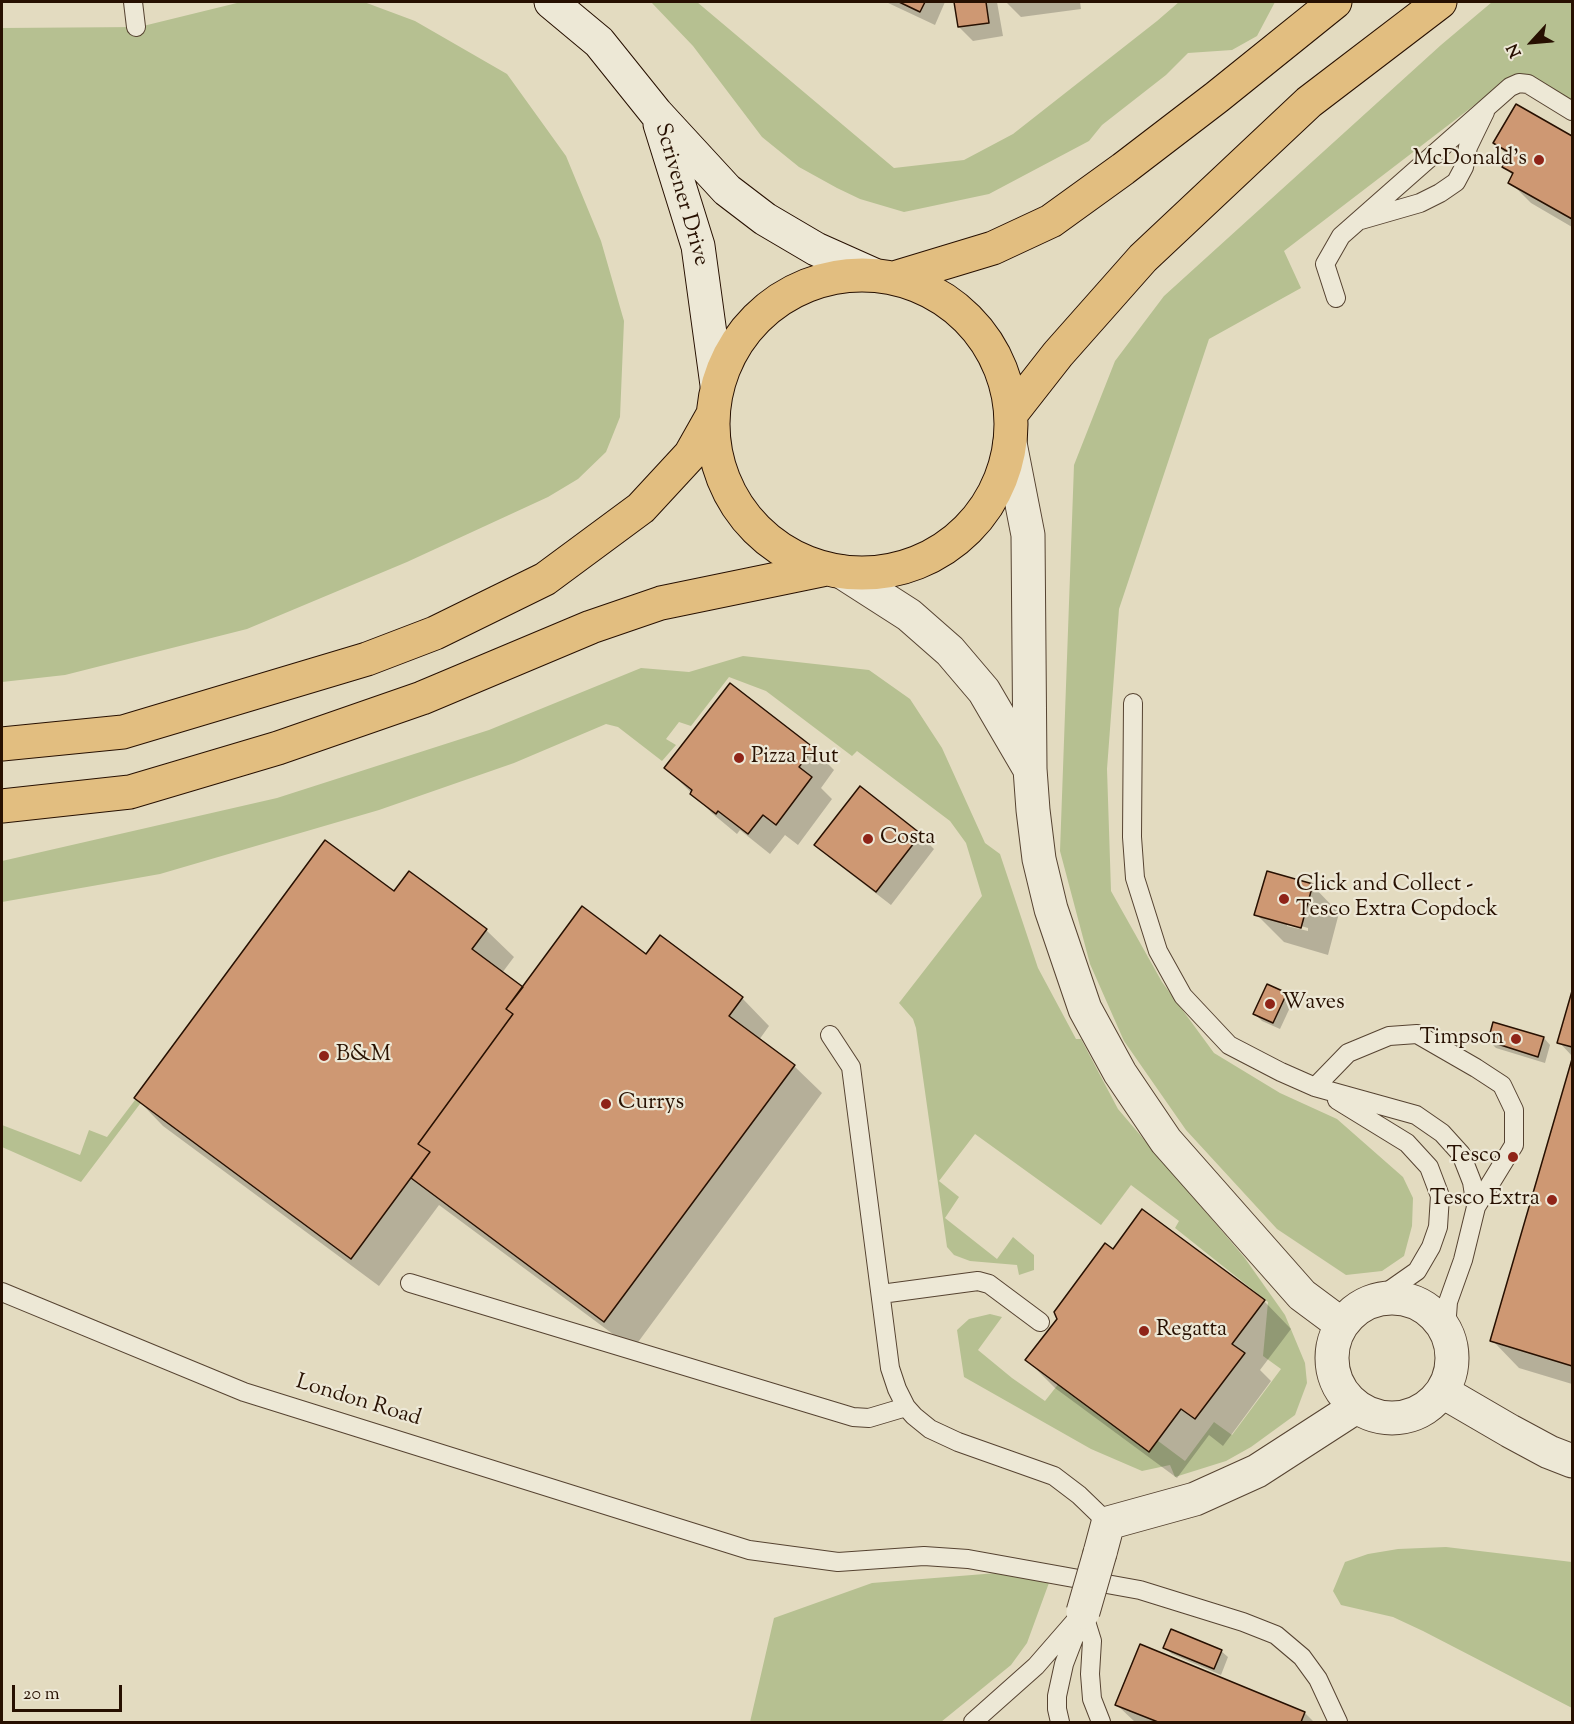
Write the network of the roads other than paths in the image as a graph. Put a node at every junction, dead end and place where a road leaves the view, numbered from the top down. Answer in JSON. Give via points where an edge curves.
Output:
{"nodes":[{"id":1,"x":133,"y":2,"type":"edge"},
{"id":2,"x":551,"y":2,"type":"edge"},
{"id":3,"x":1335,"y":2,"type":"edge"},
{"id":4,"x":1440,"y":2,"type":"edge"},
{"id":5,"x":136,"y":27,"type":"dead end"},
{"id":6,"x":1488,"y":105,"type":"junction"},
{"id":7,"x":1572,"y":111,"type":"edge"},
{"id":8,"x":656,"y":113,"type":"junction"},
{"id":9,"x":1356,"y":221,"type":"junction"},
{"id":10,"x":883,"y":276,"type":"junction"},
{"id":11,"x":1336,"y":298,"type":"dead end"},
{"id":12,"x":715,"y":400,"type":"junction"},
{"id":13,"x":1010,"y":428,"type":"junction"},
{"id":14,"x":834,"y":571,"type":"junction"},
{"id":15,"x":1132,"y":703,"type":"dead end"},
{"id":16,"x":2,"y":744,"type":"edge"},
{"id":17,"x":1030,"y":769,"type":"junction"},
{"id":18,"x":2,"y":806,"type":"edge"},
{"id":19,"x":830,"y":1035,"type":"dead end"},
{"id":20,"x":1316,"y":1087,"type":"junction"},
{"id":21,"x":1476,"y":1207,"type":"junction"},
{"id":22,"x":410,"y":1283,"type":"dead end"},
{"id":23,"x":2,"y":1292,"type":"edge"},
{"id":24,"x":881,"y":1294,"type":"junction"},
{"id":25,"x":1377,"y":1299,"type":"junction"},
{"id":26,"x":1040,"y":1322,"type":"dead end"},
{"id":27,"x":1341,"y":1324,"type":"junction"},
{"id":28,"x":1446,"y":1329,"type":"junction"},
{"id":29,"x":1443,"y":1392,"type":"junction"},
{"id":30,"x":906,"y":1407,"type":"junction"},
{"id":31,"x":1356,"y":1407,"type":"junction"},
{"id":32,"x":1572,"y":1461,"type":"edge"},
{"id":33,"x":1104,"y":1538,"type":"junction"},
{"id":34,"x":1083,"y":1612,"type":"junction"},
{"id":35,"x":973,"y":1722,"type":"edge"},
{"id":36,"x":1060,"y":1722,"type":"edge"},
{"id":37,"x":1101,"y":1722,"type":"edge"},
{"id":38,"x":1338,"y":1722,"type":"edge"}],
"edges":[{"from":1,"to":5,"type":"lane"},
{"from":2,"to":8,"type":"street","name":"Scrivener Drive","via":[[599,42]]},
{"from":3,"to":10,"type":"main road","via":[[1052,221],[993,248]]},
{"from":4,"to":13,"type":"main road","via":[[1309,102],[1151,250],[1058,354]]},
{"from":6,"to":7,"type":"lane","via":[[1519,83],[1528,84]]},
{"from":6,"to":9,"type":"lane"},
{"from":6,"to":9,"type":"lane","via":[[1456,182],[1420,203]]},
{"from":8,"to":10,"type":"street","name":"Scrivener Drive","via":[[728,190],[765,219],[816,249]]},
{"from":8,"to":12,"type":"street","name":"Scrivener Drive","via":[[698,246]]},
{"from":9,"to":11,"type":"lane","via":[[1341,236],[1325,264]]},
{"from":10,"to":12,"type":"main road","via":[[844,275],[812,282],[764,310],[737,341]]},
{"from":10,"to":13,"type":"main road","via":[[923,287],[956,308],[986,341],[1004,378]]},
{"from":12,"to":14,"type":"main road","via":[[715,455],[729,493],[754,528],[792,556]]},
{"from":12,"to":16,"type":"main road","via":[[690,455],[641,508],[545,579],[435,633],[367,659],[123,732]]},
{"from":13,"to":14,"type":"main road","via":[[993,496],[973,524],[946,548],[916,564],[881,572]]},
{"from":13,"to":17,"type":"street","via":[[1028,536]]},
{"from":14,"to":17,"type":"street","via":[[909,615],[950,651],[984,691]]},
{"from":14,"to":18,"type":"main road","via":[[661,603],[581,631],[423,698],[278,748],[130,792]]},
{"from":15,"to":20,"type":"lane","via":[[1132,860],[1139,896],[1158,951],[1183,996],[1229,1044]]},
{"from":17,"to":27,"type":"street","via":[[1039,859],[1052,909],[1085,1009],[1120,1073],[1166,1141],[1252,1240],[1302,1295]]},
{"from":19,"to":24,"type":"lane","via":[[851,1067]]},
{"from":20,"to":21,"type":"lane","via":[[1416,1115],[1442,1133],[1461,1154]]},
{"from":20,"to":21,"type":"lane","via":[[1348,1053],[1389,1036],[1418,1034],[1502,1085],[1514,1110],[1514,1145]]},
{"from":20,"to":25,"type":"lane","via":[[1407,1143],[1429,1167],[1440,1196],[1438,1227],[1431,1247],[1416,1271]]},
{"from":21,"to":28,"type":"lane","via":[[1448,1302]]},
{"from":22,"to":30,"type":"lane","via":[[853,1417],[869,1419]]},
{"from":23,"to":38,"type":"lane","name":"London Road","via":[[244,1392],[750,1550],[838,1562],[924,1556],[968,1559],[1140,1590],[1276,1635],[1302,1657],[1318,1679]]},
{"from":24,"to":26,"type":"lane","via":[[978,1281],[989,1284]]},
{"from":24,"to":30,"type":"lane","via":[[891,1368]]},
{"from":25,"to":27,"type":"street","via":[[1357,1308]]},
{"from":25,"to":28,"type":"street","via":[[1400,1298],[1425,1307]]},
{"from":27,"to":31,"type":"street","via":[[1331,1363],[1336,1382]]},
{"from":28,"to":29,"type":"street","via":[[1452,1364]]},
{"from":29,"to":31,"type":"street","via":[[1430,1406],[1409,1416],[1386,1419]]},
{"from":29,"to":32,"type":"street"},
{"from":30,"to":33,"type":"lane","via":[[930,1429],[1054,1476],[1079,1495]]},
{"from":31,"to":33,"type":"street","via":[[1257,1472]]},
{"from":33,"to":34,"type":"street","bridge":true},
{"from":34,"to":35,"type":"lane","via":[[1036,1666]]},
{"from":34,"to":36,"type":"lane","via":[[1057,1696]]},
{"from":34,"to":37,"type":"lane","via":[[1092,1641],[1092,1699]]}]}
